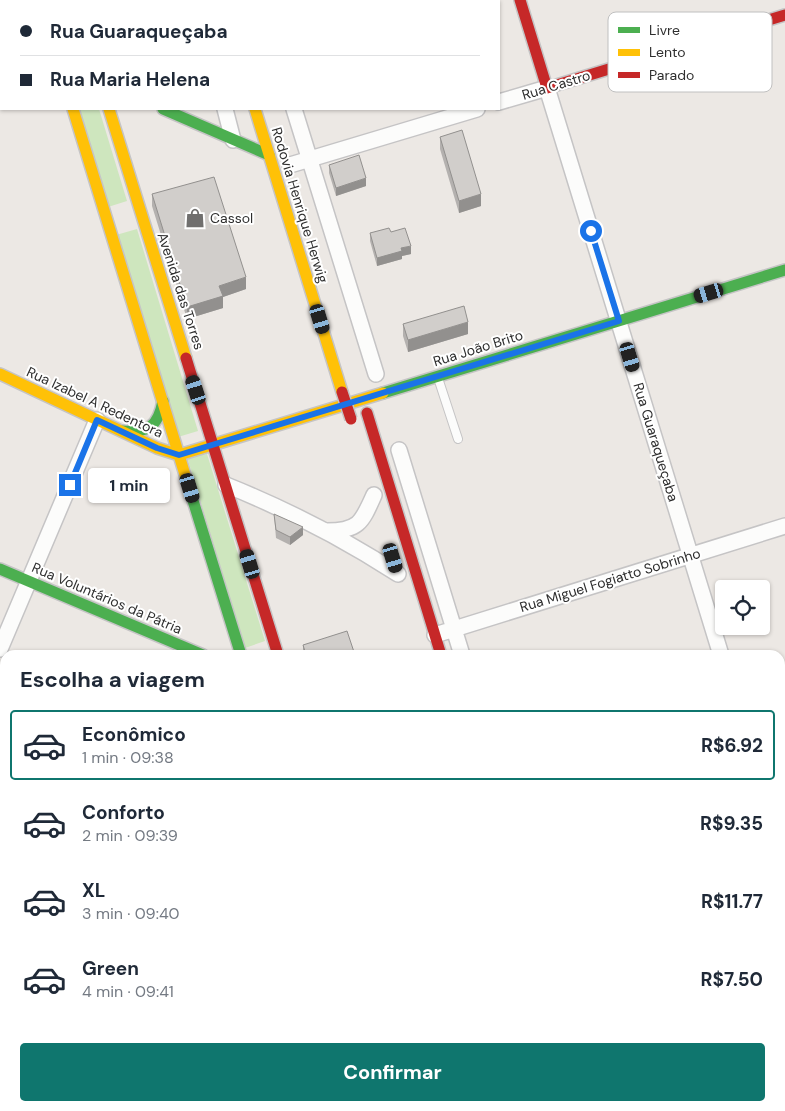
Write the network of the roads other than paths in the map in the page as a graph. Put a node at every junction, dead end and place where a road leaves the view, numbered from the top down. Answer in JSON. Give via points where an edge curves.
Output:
{"nodes":[{"id":1,"x":520,"y":0,"type":"edge"},
{"id":2,"x":785,"y":15,"type":"edge"},
{"id":3,"x":772,"y":19,"type":"edge"},
{"id":4,"x":608,"y":69,"type":"edge"},
{"id":5,"x":547,"y":88,"type":"junction"},
{"id":6,"x":500,"y":102,"type":"edge"},
{"id":7,"x":73,"y":110,"type":"edge"},
{"id":8,"x":109,"y":110,"type":"edge"},
{"id":9,"x":164,"y":110,"type":"edge"},
{"id":10,"x":191,"y":110,"type":"edge"},
{"id":11,"x":225,"y":110,"type":"edge"},
{"id":12,"x":255,"y":110,"type":"edge"},
{"id":13,"x":294,"y":110,"type":"edge"},
{"id":14,"x":474,"y":110,"type":"edge"},
{"id":15,"x":194,"y":122,"type":"junction"},
{"id":16,"x":233,"y":140,"type":"junction"},
{"id":17,"x":269,"y":154,"type":"junction"},
{"id":18,"x":310,"y":160,"type":"junction"},
{"id":19,"x":290,"y":165,"type":"dead end"},
{"id":20,"x":141,"y":217,"type":"junction"},
{"id":21,"x":110,"y":227,"type":"junction"},
{"id":22,"x":785,"y":270,"type":"edge"},
{"id":23,"x":619,"y":321,"type":"junction"},
{"id":24,"x":0,"y":374,"type":"edge"},
{"id":25,"x":376,"y":374,"type":"dead end"},
{"id":26,"x":437,"y":376,"type":"junction"},
{"id":27,"x":359,"y":387,"type":"dead end"},
{"id":28,"x":163,"y":401,"type":"junction"},
{"id":29,"x":97,"y":420,"type":"junction"},
{"id":30,"x":352,"y":424,"type":"dead end"},
{"id":31,"x":120,"y":431,"type":"junction"},
{"id":32,"x":458,"y":439,"type":"dead end"},
{"id":33,"x":213,"y":444,"type":"junction"},
{"id":34,"x":399,"y":450,"type":"dead end"},
{"id":35,"x":179,"y":455,"type":"junction"},
{"id":36,"x":226,"y":485,"type":"junction"},
{"id":37,"x":372,"y":490,"type":"joint"},
{"id":38,"x":379,"y":512,"type":"dead end"},
{"id":39,"x":785,"y":526,"type":"edge"},
{"id":40,"x":326,"y":530,"type":"junction"},
{"id":41,"x":691,"y":555,"type":"junction"},
{"id":42,"x":393,"y":557,"type":"dead end"},
{"id":43,"x":0,"y":569,"type":"edge"},
{"id":44,"x":400,"y":579,"type":"joint"},
{"id":45,"x":29,"y":582,"type":"junction"},
{"id":46,"x":454,"y":629,"type":"junction"},
{"id":47,"x":435,"y":635,"type":"junction"},
{"id":48,"x":0,"y":649,"type":"edge"},
{"id":49,"x":191,"y":650,"type":"edge"},
{"id":50,"x":239,"y":650,"type":"edge"},
{"id":51,"x":276,"y":650,"type":"edge"},
{"id":52,"x":440,"y":650,"type":"edge"},
{"id":53,"x":460,"y":650,"type":"edge"},
{"id":54,"x":720,"y":650,"type":"edge"}],
"edges":[{"from":1,"to":5,"type":"main road","name":"Rua Guaraqueçaba"},
{"from":2,"to":3,"type":"main road","name":"Rua Castro"},
{"from":4,"to":5,"type":"main road","name":"Rua Castro"},
{"from":5,"to":6,"type":"street","name":"Rua Castro"},
{"from":5,"to":23,"type":"street","name":"Rua Guaraqueçaba"},
{"from":7,"to":21,"type":"main road"},
{"from":8,"to":20,"type":"main road","name":"Avenida das Torres"},
{"from":9,"to":15,"type":"main road"},
{"from":10,"to":15,"type":"lane"},
{"from":11,"to":16,"type":"street"},
{"from":12,"to":17,"type":"main road","name":"Rodovia Henrique Herwig"},
{"from":13,"to":18,"type":"street"},
{"from":14,"to":18,"type":"street"},
{"from":15,"to":16,"type":"main road"},
{"from":16,"to":17,"type":"main road"},
{"from":17,"to":30,"type":"main road","name":"Rodovia Henrique Herwig","bridge":true},
{"from":18,"to":19,"type":"street"},
{"from":18,"to":25,"type":"street"},
{"from":20,"to":21,"type":"main road","via":[[122,213]]},
{"from":20,"to":33,"type":"main road","name":"Avenida das Torres"},
{"from":21,"to":28,"type":"main road"},
{"from":22,"to":23,"type":"main road","name":"Rua João Brito"},
{"from":23,"to":26,"type":"main road","name":"Rua João Brito"},
{"from":23,"to":41,"type":"street","name":"Rua Guaraqueçaba"},
{"from":24,"to":29,"type":"main road","name":"Rua Izabel A Redentora"},
{"from":26,"to":32,"type":"lane"},
{"from":26,"to":33,"type":"main road","name":"Rua João Brito"},
{"from":27,"to":47,"type":"main road"},
{"from":28,"to":31,"type":"main road","via":[[158,419],[152,426],[135,433]]},
{"from":28,"to":35,"type":"main road"},
{"from":29,"to":31,"type":"main road","name":"Rua Izabel A Redentora"},
{"from":29,"to":45,"type":"street"},
{"from":31,"to":35,"type":"main road","name":"Rua Izabel A Redentora"},
{"from":33,"to":35,"type":"main road","name":"Rua João Brito"},
{"from":33,"to":36,"type":"main road","name":"Avenida das Torres"},
{"from":34,"to":46,"type":"street"},
{"from":35,"to":50,"type":"main road"},
{"from":36,"to":40,"type":"street"},
{"from":36,"to":51,"type":"main road","name":"Avenida das Torres"},
{"from":37,"to":38,"type":"main road"},
{"from":37,"to":40,"type":"street","via":[[359,523],[342,531]]},
{"from":39,"to":41,"type":"street","name":"Rua Miguel Fogiatto Sobrinho"},
{"from":40,"to":44,"type":"street"},
{"from":41,"to":46,"type":"street","name":"Rua Miguel Fogiatto Sobrinho"},
{"from":41,"to":54,"type":"street","name":"Rua Guaraqueçaba"},
{"from":42,"to":44,"type":"main road"},
{"from":43,"to":45,"type":"main road","name":"Rua Voluntários da Pátria"},
{"from":45,"to":48,"type":"street"},
{"from":45,"to":49,"type":"main road","name":"Rua Voluntários da Pátria"},
{"from":46,"to":47,"type":"street","name":"Rua Miguel Fogiatto Sobrinho"},
{"from":46,"to":53,"type":"street"},
{"from":47,"to":52,"type":"main road"}]}
